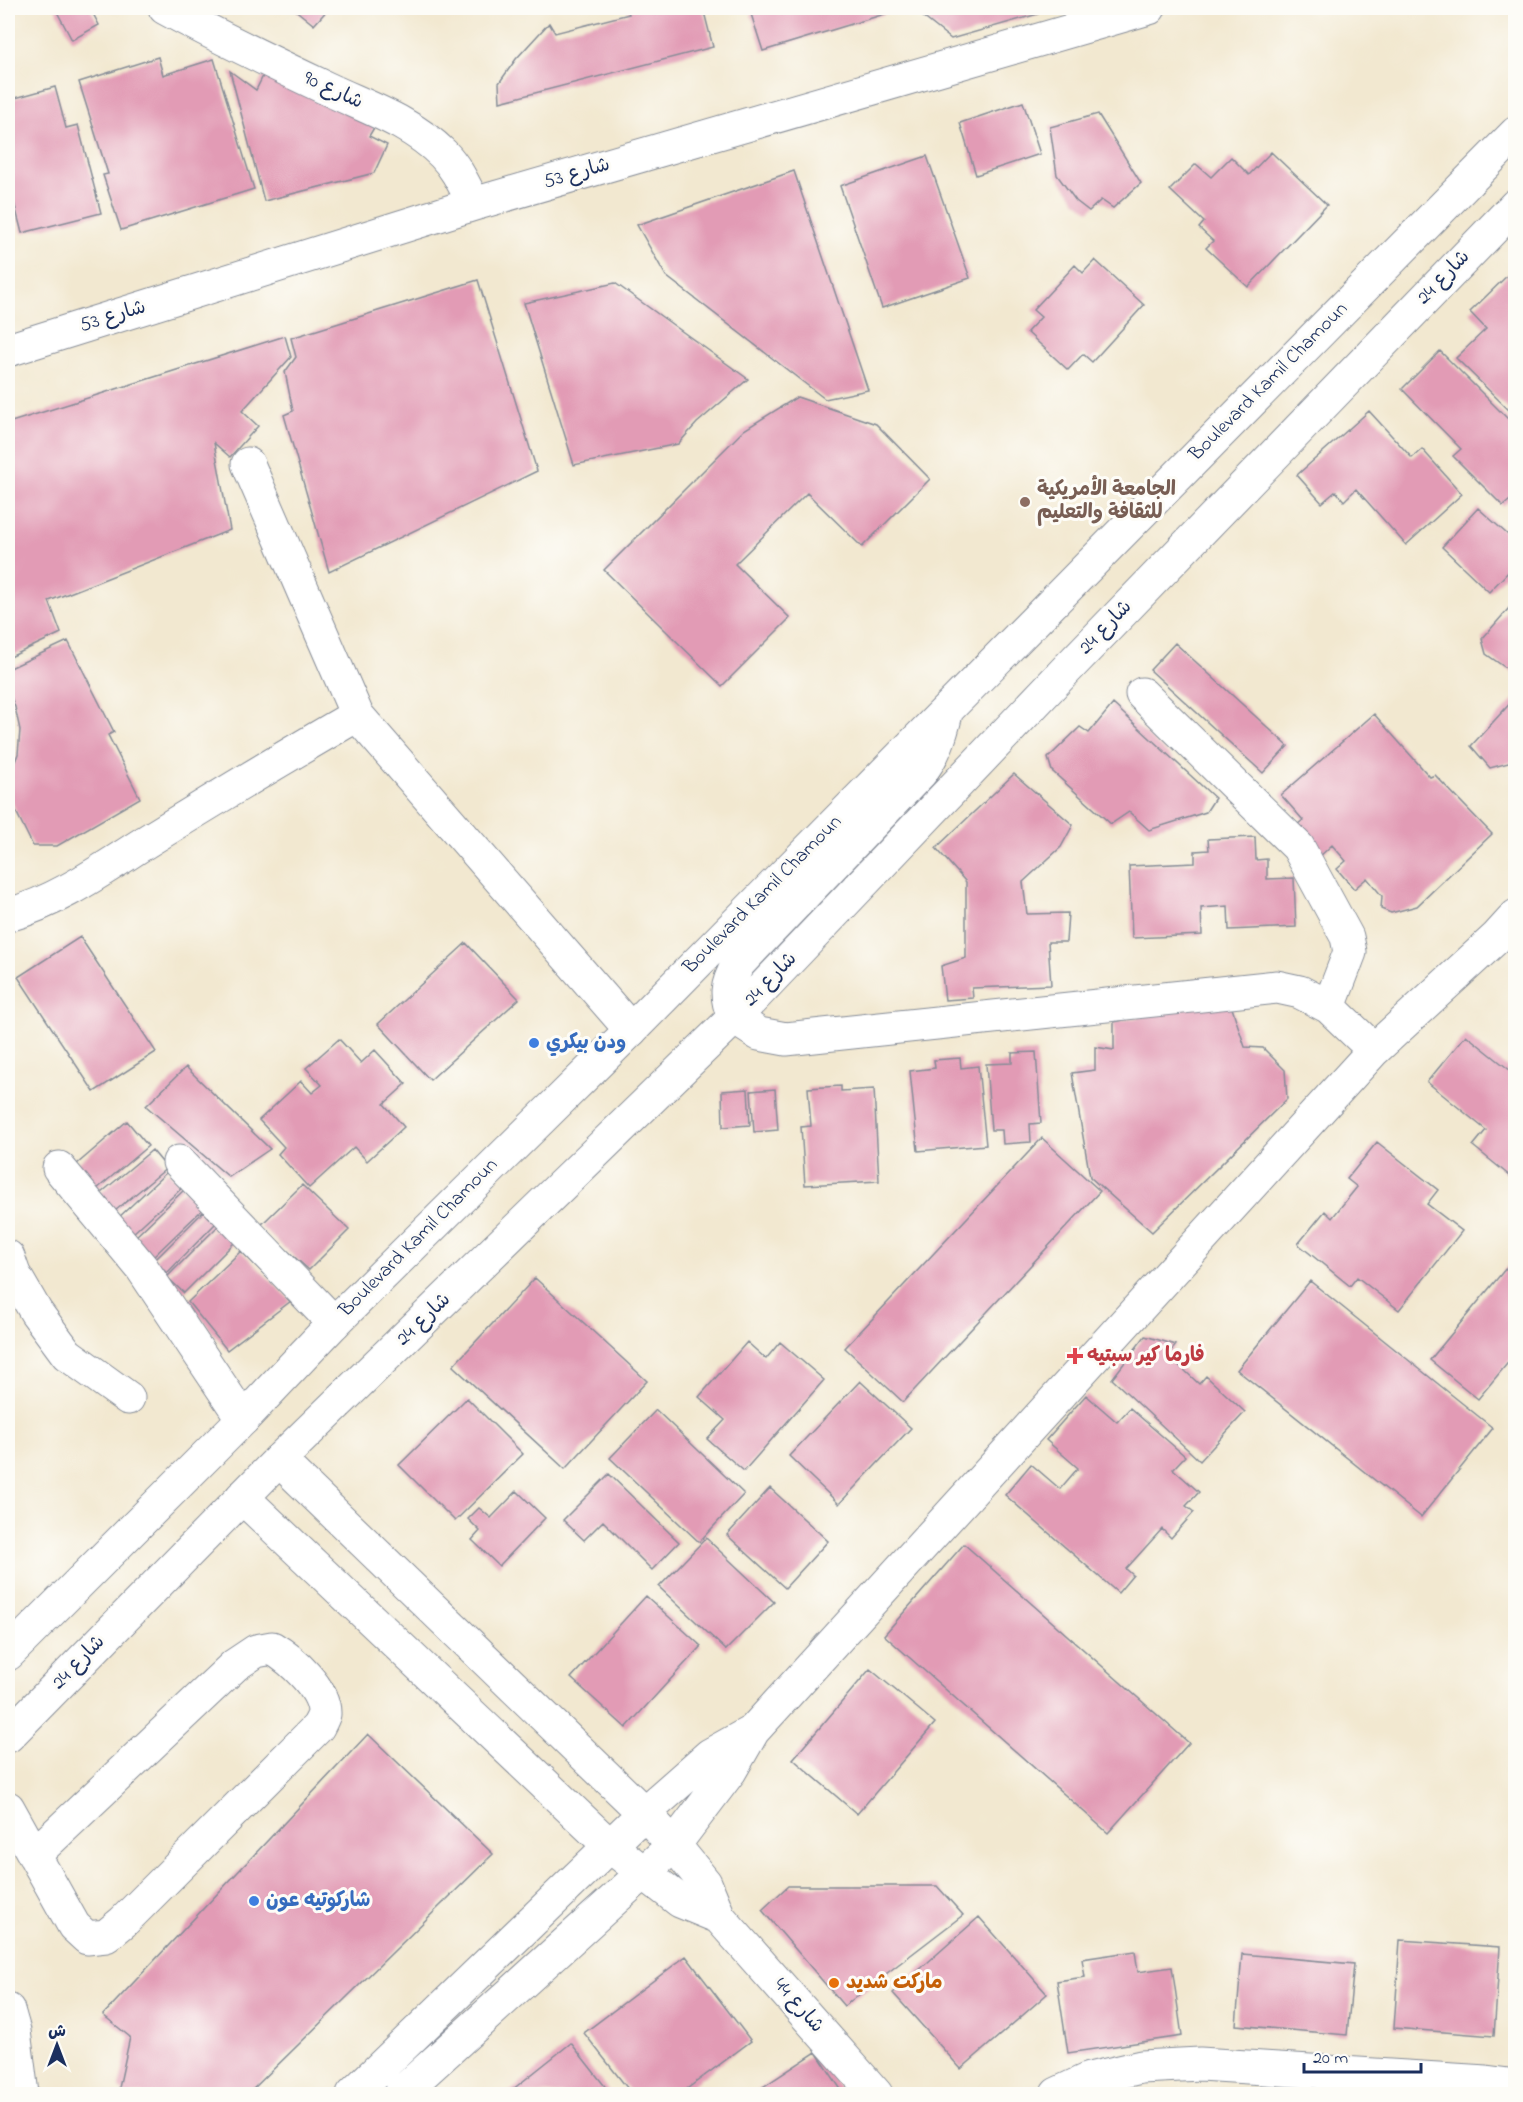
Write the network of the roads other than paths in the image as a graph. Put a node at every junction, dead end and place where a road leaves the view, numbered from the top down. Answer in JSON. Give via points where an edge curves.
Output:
{"nodes":[{"id":1,"x":165,"y":8,"type":"edge"},
{"id":2,"x":1149,"y":8,"type":"edge"},
{"id":3,"x":1105,"y":14,"type":"edge"},
{"id":4,"x":1515,"y":133,"type":"edge"},
{"id":5,"x":474,"y":204,"type":"junction"},
{"id":6,"x":1515,"y":206,"type":"edge"},
{"id":7,"x":8,"y":350,"type":"edge"},
{"id":8,"x":248,"y":464,"type":"dead end"},
{"id":9,"x":1142,"y":694,"type":"dead end"},
{"id":10,"x":947,"y":708,"type":"junction"},
{"id":11,"x":357,"y":716,"type":"junction"},
{"id":12,"x":8,"y":915,"type":"edge"},
{"id":13,"x":1509,"y":930,"type":"edge"},
{"id":14,"x":1329,"y":1007,"type":"junction"},
{"id":15,"x":734,"y":1018,"type":"junction"},
{"id":16,"x":631,"y":1029,"type":"junction"},
{"id":17,"x":1374,"y":1050,"type":"junction"},
{"id":18,"x":179,"y":1162,"type":"dead end"},
{"id":19,"x":59,"y":1168,"type":"dead end"},
{"id":20,"x":10,"y":1270,"type":"edge"},
{"id":21,"x":334,"y":1323,"type":"junction"},
{"id":22,"x":128,"y":1398,"type":"dead end"},
{"id":23,"x":243,"y":1419,"type":"junction"},
{"id":24,"x":279,"y":1460,"type":"junction"},
{"id":25,"x":242,"y":1497,"type":"junction"},
{"id":26,"x":8,"y":1654,"type":"edge"},
{"id":27,"x":753,"y":1731,"type":"junction"},
{"id":28,"x":8,"y":1736,"type":"edge"},
{"id":29,"x":8,"y":1808,"type":"edge"},
{"id":30,"x":644,"y":1813,"type":"junction"},
{"id":31,"x":674,"y":1845,"type":"junction"},
{"id":32,"x":611,"y":1847,"type":"junction"},
{"id":33,"x":34,"y":1855,"type":"junction"},
{"id":34,"x":644,"y":1873,"type":"junction"},
{"id":35,"x":719,"y":1917,"type":"junction"},
{"id":36,"x":8,"y":2010,"type":"edge"},
{"id":37,"x":1515,"y":2086,"type":"edge"},
{"id":38,"x":22,"y":2094,"type":"edge"},
{"id":39,"x":353,"y":2094,"type":"edge"},
{"id":40,"x":400,"y":2094,"type":"edge"},
{"id":41,"x":876,"y":2094,"type":"edge"},
{"id":42,"x":1057,"y":2094,"type":"edge"}],
"edges":[{"from":1,"to":5,"type":"street","name":"شارع 90","via":[[394,119],[445,156]]},
{"from":2,"to":3,"type":"street","name":"شارع 53"},
{"from":3,"to":5,"type":"street","name":"شارع 53"},
{"from":4,"to":10,"type":"street","name":"Boulevard Kamil Chamoun"},
{"from":5,"to":7,"type":"street","name":"شارع 53"},
{"from":6,"to":15,"type":"street","name":"شارع 24"},
{"from":8,"to":11,"type":"street"},
{"from":9,"to":14,"type":"street","via":[[1298,847],[1347,937],[1350,952]]},
{"from":10,"to":15,"type":"street","via":[[939,742],[921,772],[738,964],[728,982],[728,1002]]},
{"from":10,"to":16,"type":"street","name":"Boulevard Kamil Chamoun"},
{"from":11,"to":12,"type":"street","via":[[68,890]]},
{"from":11,"to":16,"type":"street"},
{"from":13,"to":17,"type":"street"},
{"from":14,"to":15,"type":"street","via":[[1300,992],[1277,987],[786,1039],[759,1034]]},
{"from":14,"to":17,"type":"street"},
{"from":15,"to":24,"type":"street","name":"شارع 24"},
{"from":16,"to":21,"type":"street","name":"Boulevard Kamil Chamoun"},
{"from":17,"to":27,"type":"street"},
{"from":18,"to":21,"type":"street"},
{"from":19,"to":23,"type":"street","via":[[142,1268]]},
{"from":20,"to":22,"type":"street","via":[[67,1354]]},
{"from":21,"to":23,"type":"street","name":"Boulevard Kamil Chamoun"},
{"from":23,"to":26,"type":"street","name":"Boulevard Kamil Chamoun"},
{"from":24,"to":25,"type":"street","name":"شارع 24"},
{"from":24,"to":30,"type":"street"},
{"from":25,"to":28,"type":"street","name":"شارع 24"},
{"from":25,"to":32,"type":"street"},
{"from":27,"to":30,"type":"street","via":[[710,1755]]},
{"from":27,"to":31,"type":"street","via":[[730,1771]]},
{"from":29,"to":33,"type":"street"},
{"from":30,"to":31,"type":"street"},
{"from":30,"to":32,"type":"street"},
{"from":31,"to":34,"type":"street"},
{"from":31,"to":35,"type":"street","via":[[705,1883]]},
{"from":32,"to":34,"type":"street"},
{"from":32,"to":39,"type":"street"},
{"from":33,"to":33,"type":"street","via":[[74,1926],[87,1938],[106,1936],[318,1727],[324,1714],[320,1695],[286,1656],[272,1648],[256,1651],[235,1665]]},
{"from":34,"to":35,"type":"street","via":[[680,1901]]},
{"from":34,"to":40,"type":"street"},
{"from":35,"to":41,"type":"street","name":"شارع 44"},
{"from":36,"to":38,"type":"street"},
{"from":37,"to":42,"type":"street","via":[[1200,2064],[1140,2067],[1089,2079]]}]}
